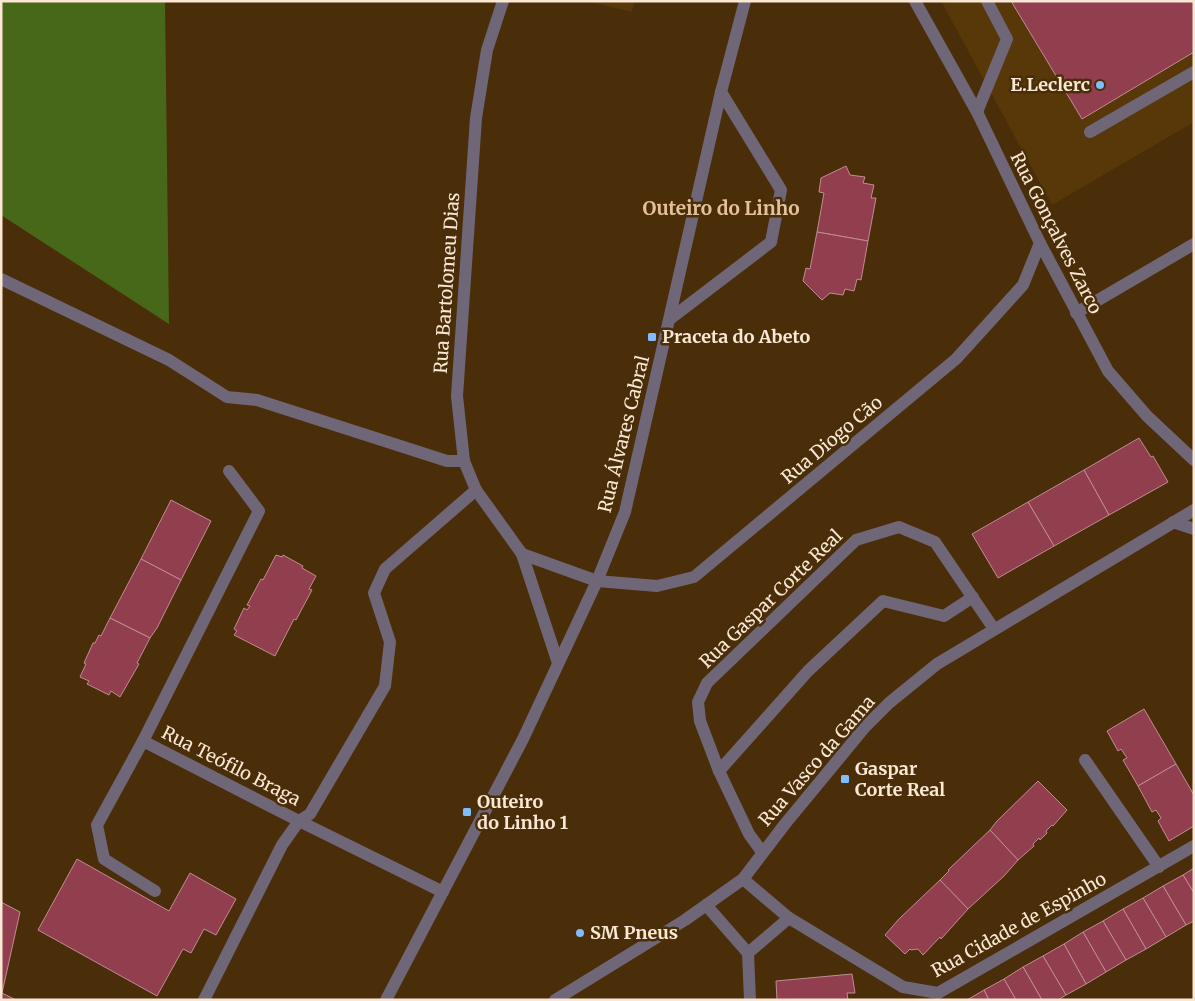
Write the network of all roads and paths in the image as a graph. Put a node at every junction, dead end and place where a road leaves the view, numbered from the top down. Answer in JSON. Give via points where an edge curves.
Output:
{"nodes":[{"id":1,"x":503,"y":1,"type":"edge"},
{"id":2,"x":745,"y":1,"type":"edge"},
{"id":3,"x":915,"y":1,"type":"edge"},
{"id":4,"x":987,"y":1,"type":"edge"},
{"id":5,"x":1194,"y":72,"type":"edge"},
{"id":6,"x":721,"y":92,"type":"junction"},
{"id":7,"x":977,"y":112,"type":"junction"},
{"id":8,"x":1090,"y":132,"type":"dead end"},
{"id":9,"x":1040,"y":243,"type":"junction"},
{"id":10,"x":1194,"y":244,"type":"edge"},
{"id":11,"x":1,"y":279,"type":"edge"},
{"id":12,"x":1076,"y":313,"type":"junction"},
{"id":13,"x":670,"y":319,"type":"junction"},
{"id":14,"x":1194,"y":460,"type":"edge"},
{"id":15,"x":464,"y":461,"type":"junction"},
{"id":16,"x":229,"y":471,"type":"dead end"},
{"id":17,"x":476,"y":490,"type":"junction"},
{"id":18,"x":1194,"y":510,"type":"edge"},
{"id":19,"x":1172,"y":522,"type":"junction"},
{"id":20,"x":1194,"y":529,"type":"edge"},
{"id":21,"x":522,"y":554,"type":"junction"},
{"id":22,"x":597,"y":581,"type":"junction"},
{"id":23,"x":973,"y":597,"type":"junction"},
{"id":24,"x":994,"y":629,"type":"junction"},
{"id":25,"x":558,"y":662,"type":"junction"},
{"id":26,"x":143,"y":741,"type":"junction"},
{"id":27,"x":1085,"y":760,"type":"dead end"},
{"id":28,"x":719,"y":771,"type":"junction"},
{"id":29,"x":300,"y":822,"type":"junction"},
{"id":30,"x":1194,"y":846,"type":"edge"},
{"id":31,"x":762,"y":852,"type":"junction"},
{"id":32,"x":1159,"y":867,"type":"junction"},
{"id":33,"x":743,"y":879,"type":"junction"},
{"id":34,"x":156,"y":891,"type":"dead end"},
{"id":35,"x":442,"y":892,"type":"junction"},
{"id":36,"x":706,"y":906,"type":"junction"},
{"id":37,"x":789,"y":918,"type":"junction"},
{"id":38,"x":748,"y":954,"type":"junction"},
{"id":39,"x":204,"y":1000,"type":"edge"},
{"id":40,"x":386,"y":1000,"type":"edge"},
{"id":41,"x":555,"y":1000,"type":"edge"},
{"id":42,"x":750,"y":1000,"type":"edge"}],
"edges":[{"from":1,"to":15,"type":"street","name":"Rua Bartolomeu Dias","via":[[487,50],[476,118],[457,396]]},
{"from":2,"to":6,"type":"street","name":"Rua Álvares Cabral"},
{"from":3,"to":7,"type":"street","name":"Rua Gonçalves Zarco"},
{"from":4,"to":7,"type":"street","via":[[1007,39]]},
{"from":5,"to":8,"type":"street"},
{"from":6,"to":13,"type":"street","name":"Rua Álvares Cabral"},
{"from":6,"to":13,"type":"street","via":[[781,190],[771,242]]},
{"from":7,"to":9,"type":"street","name":"Rua Gonçalves Zarco"},
{"from":9,"to":12,"type":"street","name":"Rua Gonçalves Zarco"},
{"from":9,"to":22,"type":"street","name":"Rua Diogo Cão","via":[[1023,285],[956,359],[694,577],[657,586]]},
{"from":10,"to":12,"type":"street"},
{"from":11,"to":15,"type":"street","via":[[169,360],[228,397],[257,400],[447,461]]},
{"from":12,"to":14,"type":"street","name":"Rua Gonçalves Zarco","via":[[1108,371],[1147,416]]},
{"from":13,"to":22,"type":"street","name":"Rua Álvares Cabral","via":[[626,512]]},
{"from":15,"to":17,"type":"street","name":"Rua Bartolomeu Dias"},
{"from":16,"to":26,"type":"street","name":"Rua Teófilo Braga","via":[[259,511]]},
{"from":17,"to":21,"type":"street","name":"Rua Bartolomeu Dias"},
{"from":17,"to":29,"type":"street","via":[[385,569],[374,592],[390,642],[385,686],[310,814]]},
{"from":18,"to":19,"type":"street","name":"Rua Vasco da Gama"},
{"from":19,"to":20,"type":"street"},
{"from":19,"to":24,"type":"street","name":"Rua Vasco da Gama"},
{"from":21,"to":22,"type":"street","name":"Rua Diogo Cão"},
{"from":21,"to":25,"type":"street","name":"Rua Bartolomeu Dias"},
{"from":22,"to":25,"type":"street","name":"Rua Álvares Cabral"},
{"from":23,"to":24,"type":"street","name":"Rua Gaspar Corte Real"},
{"from":23,"to":28,"type":"street","via":[[944,616],[883,600],[808,671]]},
{"from":23,"to":28,"type":"street","name":"Rua Gaspar Corte Real","via":[[934,542],[899,527],[856,540],[707,683],[698,702],[700,721]]},
{"from":24,"to":31,"type":"street","name":"Rua Vasco da Gama","via":[[937,664],[889,703],[865,727]]},
{"from":25,"to":35,"type":"street","name":"Rua Álvares Cabral","via":[[523,739]]},
{"from":26,"to":29,"type":"street","name":"Rua Teófilo Braga"},
{"from":26,"to":34,"type":"street","via":[[97,825],[104,859]]},
{"from":27,"to":32,"type":"street"},
{"from":28,"to":31,"type":"street","name":"Rua Gaspar Corte Real","via":[[749,834]]},
{"from":29,"to":35,"type":"street","name":"Rua Teófilo Braga"},
{"from":29,"to":39,"type":"street","via":[[282,845]]},
{"from":30,"to":32,"type":"street","name":"Rua Cidade de Espinho"},
{"from":31,"to":33,"type":"street","name":"Rua Vasco da Gama"},
{"from":32,"to":37,"type":"street","name":"Rua Cidade de Espinho","via":[[938,993],[903,987]]},
{"from":33,"to":36,"type":"street","name":"Rua Vasco da Gama"},
{"from":33,"to":37,"type":"street","name":"Rua Cidade de Espinho"},
{"from":35,"to":40,"type":"street","name":"Rua Álvares Cabral"},
{"from":36,"to":38,"type":"street"},
{"from":36,"to":41,"type":"street","name":"Rua Vasco da Gama"},
{"from":37,"to":38,"type":"street"},
{"from":38,"to":42,"type":"street"}]}
